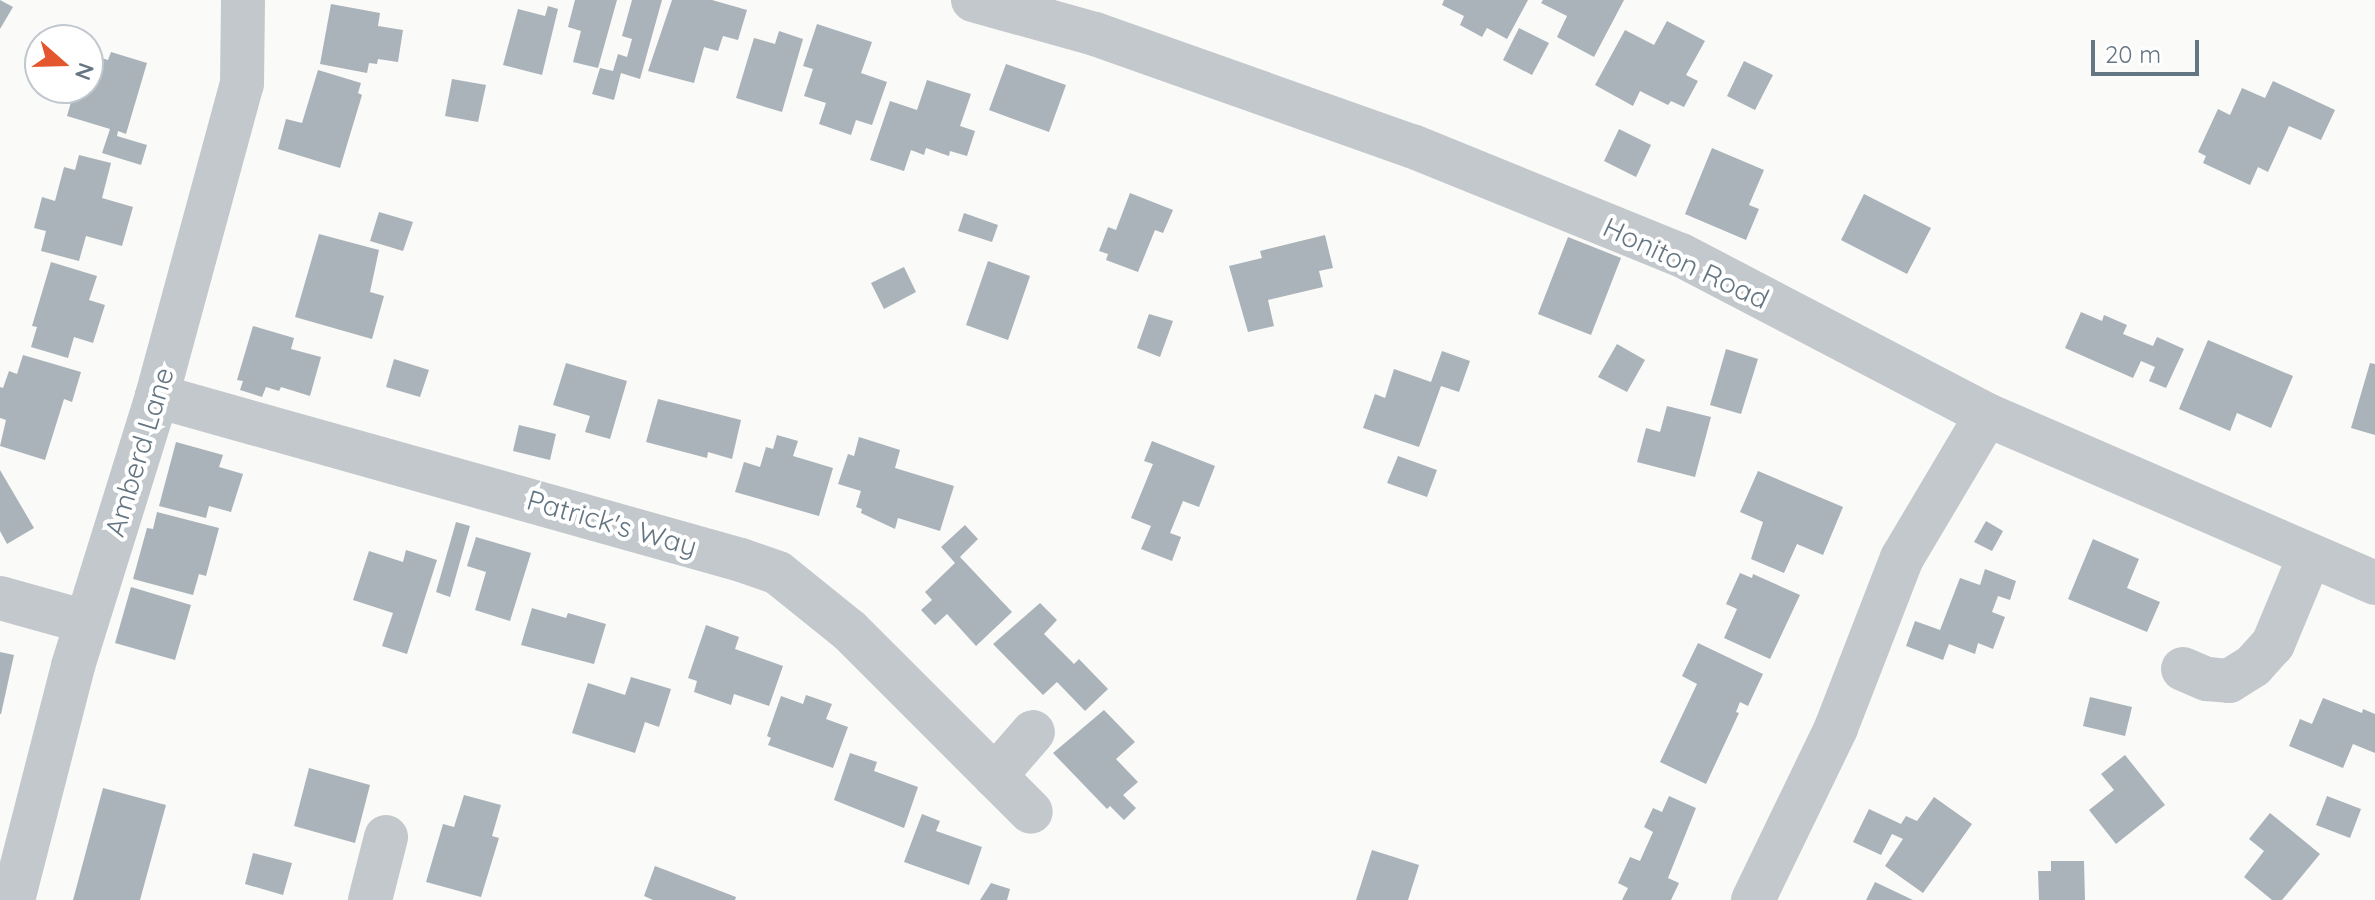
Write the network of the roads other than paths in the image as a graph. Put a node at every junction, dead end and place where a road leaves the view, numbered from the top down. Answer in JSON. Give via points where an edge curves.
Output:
{"nodes":[{"id":1,"x":243,"y":0,"type":"edge"},
{"id":2,"x":973,"y":0,"type":"edge"},
{"id":3,"x":157,"y":396,"type":"junction"},
{"id":4,"x":1987,"y":415,"type":"junction"},
{"id":5,"x":2310,"y":555,"type":"junction"},
{"id":6,"x":2375,"y":583,"type":"edge"},
{"id":7,"x":0,"y":598,"type":"edge"},
{"id":8,"x":86,"y":622,"type":"junction"},
{"id":9,"x":2198,"y":687,"type":"dead end"},
{"id":10,"x":1033,"y":732,"type":"dead end"},
{"id":11,"x":995,"y":776,"type":"junction"},
{"id":12,"x":1031,"y":812,"type":"dead end"},
{"id":13,"x":386,"y":837,"type":"dead end"},
{"id":14,"x":375,"y":899,"type":"edge"},
{"id":15,"x":13,"y":900,"type":"edge"},
{"id":16,"x":1753,"y":900,"type":"edge"}],
"edges":[{"from":1,"to":3,"type":"street","name":"Amberd Lane","via":[[242,84]]},
{"from":2,"to":4,"type":"street","name":"Honiton Road","via":[[1095,34],[1412,146],[1681,255]]},
{"from":3,"to":8,"type":"street","name":"Amberd Lane"},
{"from":3,"to":11,"type":"street","name":"Patrick's Way","via":[[778,573],[849,630]]},
{"from":4,"to":5,"type":"street","name":"Honiton Road"},
{"from":4,"to":16,"type":"street","via":[[1902,558],[1836,728]]},
{"from":5,"to":6,"type":"street","name":"Honiton Road"},
{"from":5,"to":9,"type":"street","via":[[2273,644],[2229,681]]},
{"from":7,"to":8,"type":"street"},
{"from":8,"to":15,"type":"street","name":"Amberd Lane"},
{"from":10,"to":11,"type":"street"},
{"from":11,"to":12,"type":"street","name":"Patrick's Way"},
{"from":13,"to":14,"type":"street"}]}
